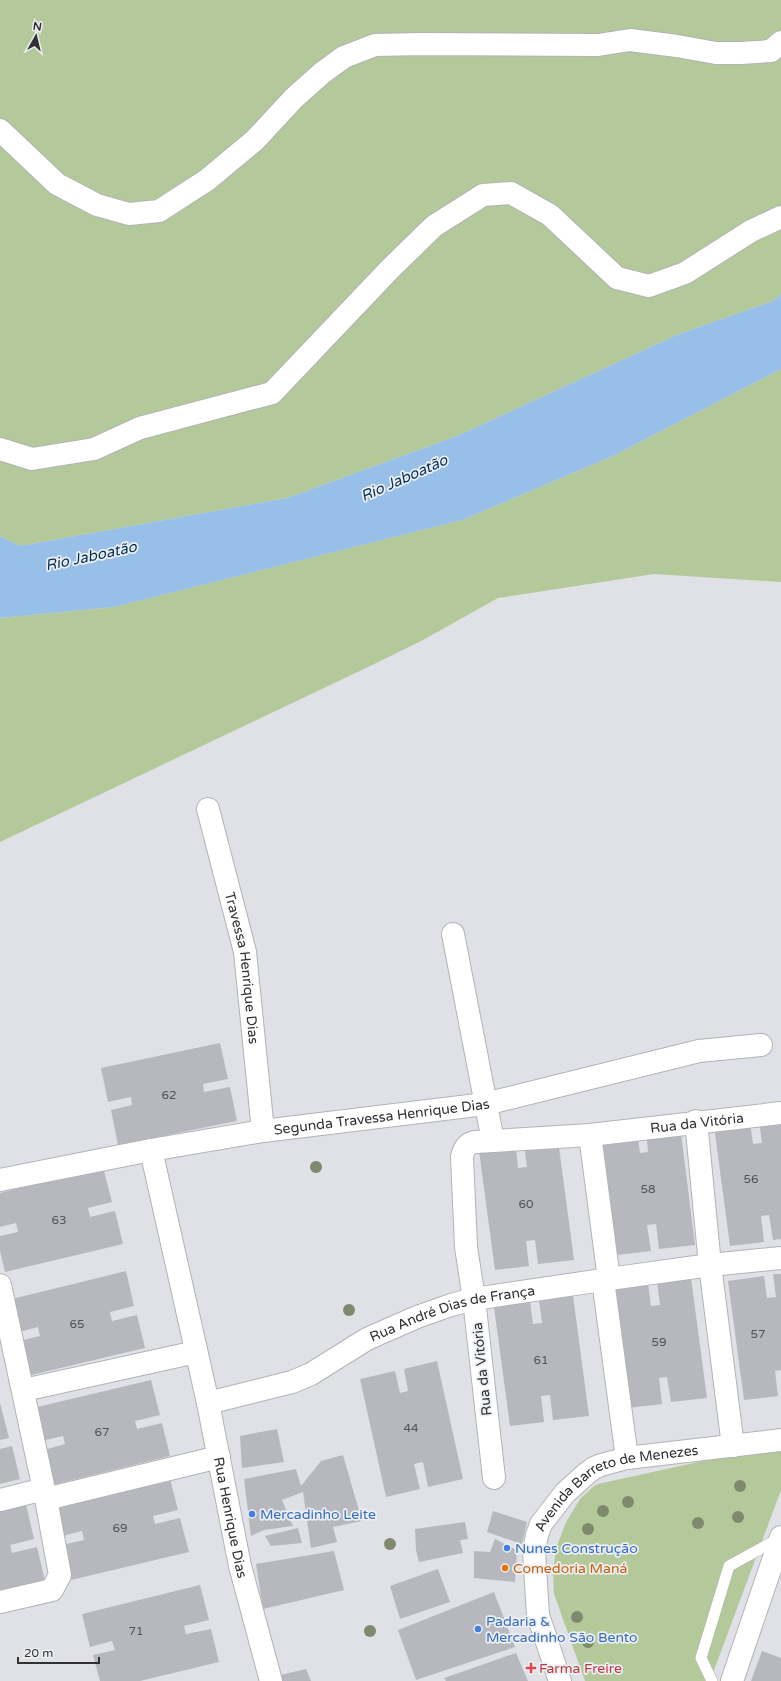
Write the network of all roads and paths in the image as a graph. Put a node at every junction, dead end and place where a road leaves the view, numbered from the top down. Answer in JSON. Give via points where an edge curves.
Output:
{"nodes":[{"id":1,"x":781,"y":42,"type":"edge"},
{"id":2,"x":0,"y":130,"type":"edge"},
{"id":3,"x":781,"y":217,"type":"edge"},
{"id":4,"x":0,"y":449,"type":"edge"},
{"id":5,"x":208,"y":809,"type":"dead end"},
{"id":6,"x":453,"y":934,"type":"dead end"},
{"id":7,"x":761,"y":1045,"type":"dead end"},
{"id":8,"x":485,"y":1104,"type":"junction"},
{"id":9,"x":781,"y":1113,"type":"edge"},
{"id":10,"x":696,"y":1122,"type":"junction"},
{"id":11,"x":263,"y":1131,"type":"junction"},
{"id":12,"x":590,"y":1135,"type":"junction"},
{"id":13,"x":493,"y":1141,"type":"junction"},
{"id":14,"x":151,"y":1150,"type":"junction"},
{"id":15,"x":0,"y":1180,"type":"edge"},
{"id":16,"x":781,"y":1258,"type":"edge"},
{"id":17,"x":710,"y":1265,"type":"junction"},
{"id":18,"x":606,"y":1279,"type":"junction"},
{"id":19,"x":0,"y":1285,"type":"edge"},
{"id":20,"x":474,"y":1299,"type":"junction"},
{"id":21,"x":196,"y":1352,"type":"junction"},
{"id":22,"x":24,"y":1390,"type":"junction"},
{"id":23,"x":208,"y":1403,"type":"junction"},
{"id":24,"x":781,"y":1440,"type":"edge"},
{"id":25,"x":733,"y":1446,"type":"junction"},
{"id":26,"x":219,"y":1457,"type":"junction"},
{"id":27,"x":628,"y":1458,"type":"junction"},
{"id":28,"x":494,"y":1478,"type":"dead end"},
{"id":29,"x":45,"y":1494,"type":"junction"},
{"id":30,"x":0,"y":1500,"type":"edge"},
{"id":31,"x":781,"y":1537,"type":"edge"},
{"id":32,"x":0,"y":1602,"type":"edge"},
{"id":33,"x":270,"y":1681,"type":"edge"},
{"id":34,"x":560,"y":1681,"type":"edge"},
{"id":35,"x":712,"y":1681,"type":"edge"},
{"id":36,"x":732,"y":1681,"type":"edge"}],
"edges":[{"from":1,"to":2,"type":"street","via":[[771,51],[741,53],[630,40],[598,46],[375,46],[344,57],[322,73],[294,98],[256,140],[207,180],[160,211],[129,214],[97,205],[57,184]]},
{"from":3,"to":4,"type":"street","via":[[752,231],[685,273],[649,286],[617,278],[550,215],[511,193],[483,195],[434,226],[272,393],[140,428],[94,449],[32,459]]},
{"from":5,"to":11,"type":"street","name":"Travessa Henrique Dias","via":[[245,952]]},
{"from":6,"to":8,"type":"street"},
{"from":7,"to":8,"type":"street","name":"Segunda Travessa Henrique Dias","via":[[699,1051]]},
{"from":8,"to":11,"type":"street","name":"Segunda Travessa Henrique Dias"},
{"from":8,"to":13,"type":"street"},
{"from":9,"to":10,"type":"street","name":"Rua da Vitória"},
{"from":10,"to":12,"type":"street","name":"Rua da Vitória"},
{"from":10,"to":17,"type":"street"},
{"from":11,"to":14,"type":"street","name":"Segunda Travessa Henrique Dias"},
{"from":12,"to":13,"type":"street","name":"Rua da Vitória"},
{"from":12,"to":18,"type":"street"},
{"from":13,"to":20,"type":"street","name":"Rua da Vitória","via":[[468,1144],[463,1150],[462,1157],[466,1247]]},
{"from":14,"to":15,"type":"street","name":"Segunda Travessa Henrique Dias"},
{"from":14,"to":21,"type":"street","name":"Rua Henrique Dias"},
{"from":16,"to":17,"type":"street","name":"Rua André Dias de França"},
{"from":17,"to":18,"type":"street","name":"Rua André Dias de França"},
{"from":17,"to":25,"type":"street"},
{"from":18,"to":20,"type":"street","name":"Rua André Dias de França"},
{"from":18,"to":27,"type":"street"},
{"from":19,"to":22,"type":"street"},
{"from":20,"to":23,"type":"street","name":"Rua André Dias de França","via":[[424,1315],[367,1339],[311,1374],[292,1382]]},
{"from":20,"to":28,"type":"street","name":"Rua da Vitória"},
{"from":21,"to":22,"type":"street"},
{"from":21,"to":23,"type":"street","name":"Rua Henrique Dias"},
{"from":22,"to":29,"type":"street"},
{"from":23,"to":26,"type":"street","name":"Rua Henrique Dias"},
{"from":24,"to":25,"type":"street","name":"Avenida Barreto de Menezes"},
{"from":25,"to":27,"type":"street","name":"Avenida Barreto de Menezes"},
{"from":26,"to":29,"type":"street"},
{"from":26,"to":33,"type":"street","name":"Rua Henrique Dias","via":[[240,1566]]},
{"from":27,"to":34,"type":"street","name":"Avenida Barreto de Menezes","via":[[601,1465],[586,1474],[553,1507],[537,1535],[534,1551],[538,1615]]},
{"from":29,"to":30,"type":"street"},
{"from":29,"to":32,"type":"street","via":[[60,1574],[52,1590]]},
{"from":31,"to":35,"type":"lane","via":[[730,1566],[701,1658]]},
{"from":31,"to":36,"type":"street"}]}
